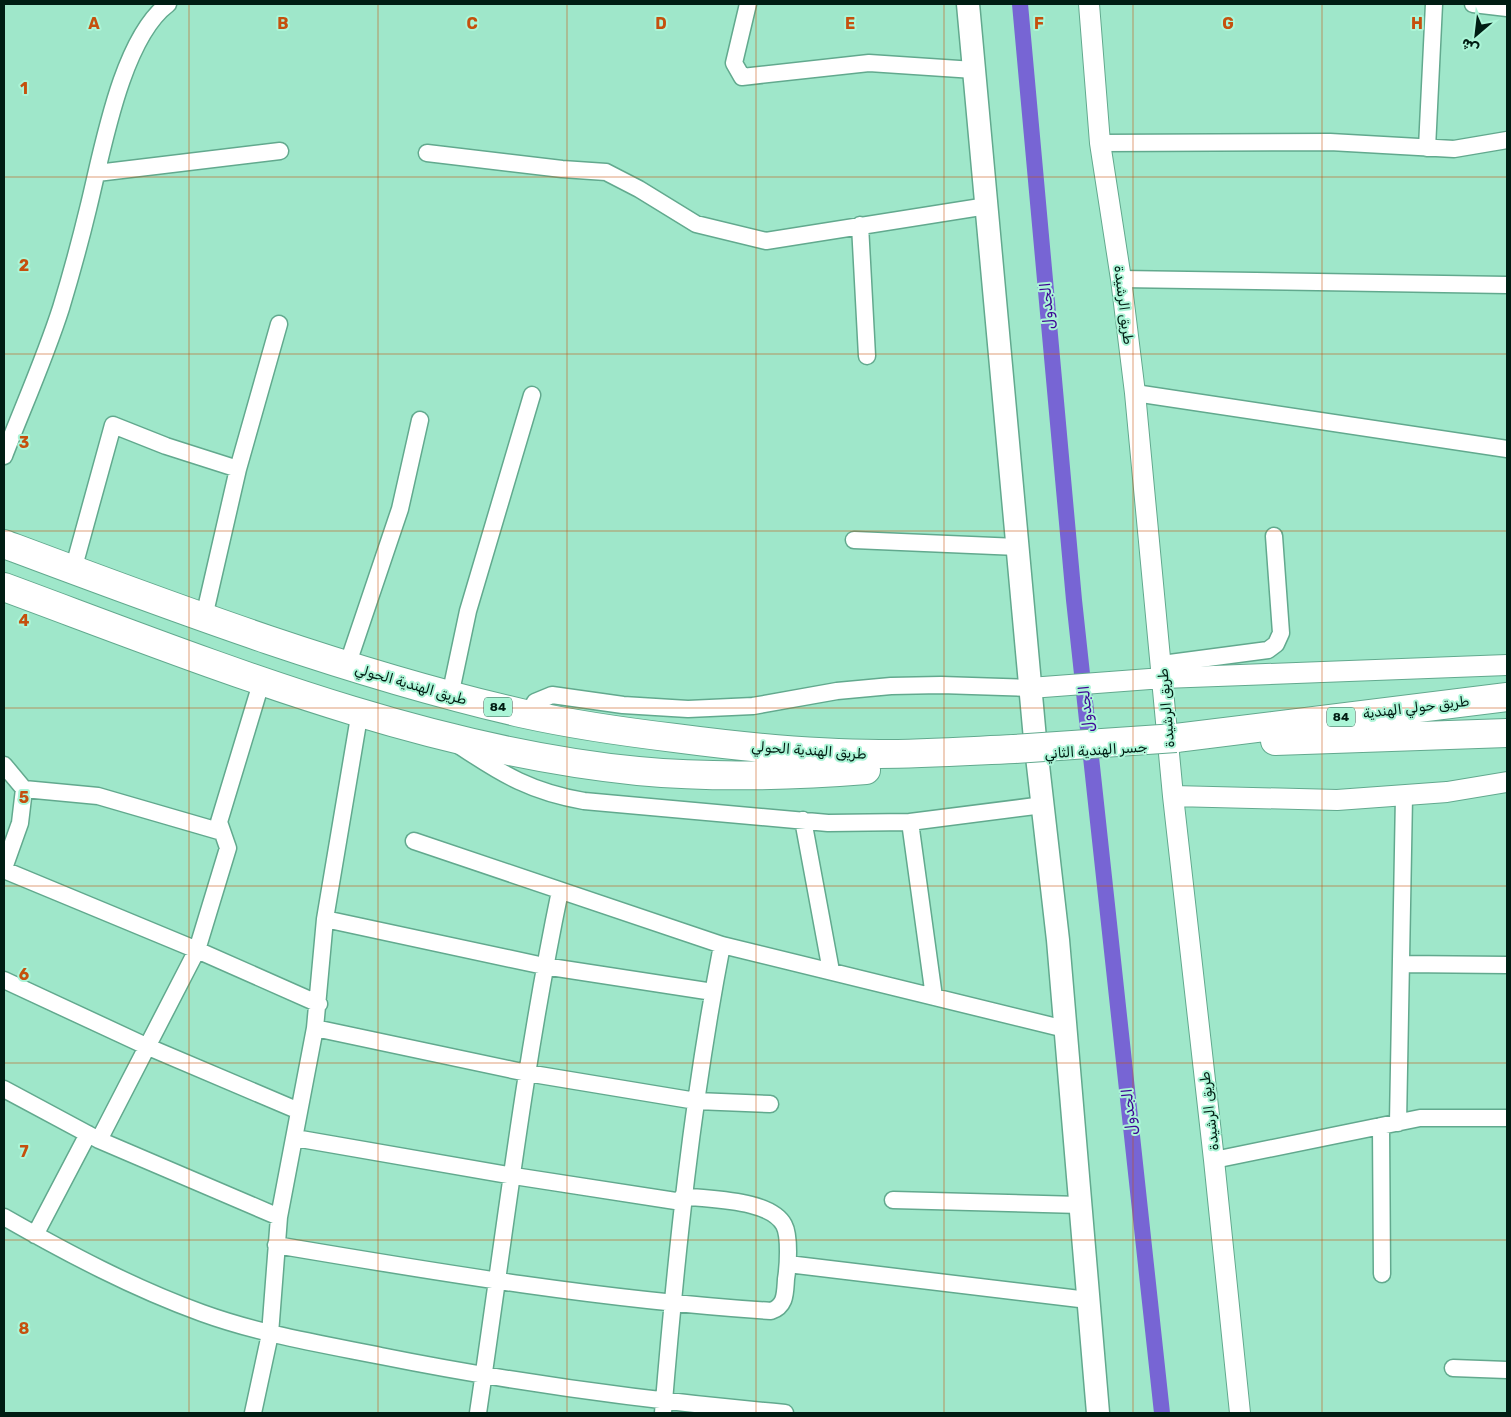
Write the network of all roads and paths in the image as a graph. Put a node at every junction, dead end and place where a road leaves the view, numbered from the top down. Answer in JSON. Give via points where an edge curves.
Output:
{"nodes":[{"id":1,"x":168,"y":4,"type":"edge"},
{"id":2,"x":748,"y":4,"type":"edge"},
{"id":3,"x":968,"y":4,"type":"edge"},
{"id":4,"x":1089,"y":4,"type":"edge"},
{"id":5,"x":1434,"y":4,"type":"edge"},
{"id":6,"x":1473,"y":4,"type":"edge"},
{"id":7,"x":1507,"y":8,"type":"edge"},
{"id":8,"x":974,"y":70,"type":"junction"},
{"id":9,"x":1507,"y":140,"type":"edge"},
{"id":10,"x":1100,"y":143,"type":"junction"},
{"id":11,"x":1427,"y":148,"type":"junction"},
{"id":12,"x":280,"y":151,"type":"dead end"},
{"id":13,"x":427,"y":153,"type":"dead end"},
{"id":14,"x":97,"y":173,"type":"junction"},
{"id":15,"x":987,"y":206,"type":"junction"},
{"id":16,"x":860,"y":225,"type":"junction"},
{"id":17,"x":1121,"y":279,"type":"junction"},
{"id":18,"x":1507,"y":285,"type":"edge"},
{"id":19,"x":279,"y":324,"type":"dead end"},
{"id":20,"x":868,"y":356,"type":"dead end"},
{"id":21,"x":1135,"y":393,"type":"junction"},
{"id":22,"x":532,"y":395,"type":"dead end"},
{"id":23,"x":420,"y":420,"type":"dead end"},
{"id":24,"x":1507,"y":449,"type":"edge"},
{"id":25,"x":4,"y":456,"type":"edge"},
{"id":26,"x":238,"y":469,"type":"junction"},
{"id":27,"x":1274,"y":536,"type":"dead end"},
{"id":28,"x":854,"y":540,"type":"dead end"},
{"id":29,"x":4,"y":544,"type":"edge"},
{"id":30,"x":1018,"y":547,"type":"junction"},
{"id":31,"x":73,"y":570,"type":"junction"},
{"id":32,"x":4,"y":587,"type":"edge"},
{"id":33,"x":204,"y":617,"type":"junction"},
{"id":34,"x":1507,"y":664,"type":"edge"},
{"id":35,"x":347,"y":666,"type":"junction"},
{"id":36,"x":1163,"y":673,"type":"junction"},
{"id":37,"x":262,"y":680,"type":"junction"},
{"id":38,"x":1030,"y":688,"type":"junction"},
{"id":39,"x":450,"y":696,"type":"junction"},
{"id":40,"x":1507,"y":697,"type":"edge"},
{"id":41,"x":360,"y":711,"type":"junction"},
{"id":42,"x":528,"y":715,"type":"junction"},
{"id":43,"x":1507,"y":733,"type":"edge"},
{"id":44,"x":444,"y":736,"type":"junction"},
{"id":45,"x":1176,"y":742,"type":"junction"},
{"id":46,"x":1015,"y":752,"type":"junction"},
{"id":47,"x":4,"y":765,"type":"edge"},
{"id":48,"x":1507,"y":782,"type":"edge"},
{"id":49,"x":24,"y":789,"type":"junction"},
{"id":50,"x":1173,"y":796,"type":"junction"},
{"id":51,"x":1404,"y":796,"type":"junction"},
{"id":52,"x":1043,"y":805,"type":"junction"},
{"id":53,"x":803,"y":820,"type":"junction"},
{"id":54,"x":910,"y":822,"type":"junction"},
{"id":55,"x":222,"y":832,"type":"junction"},
{"id":56,"x":414,"y":841,"type":"dead end"},
{"id":57,"x":4,"y":869,"type":"edge"},
{"id":58,"x":560,"y":892,"type":"junction"},
{"id":59,"x":325,"y":919,"type":"junction"},
{"id":60,"x":722,"y":945,"type":"junction"},
{"id":61,"x":197,"y":950,"type":"junction"},
{"id":62,"x":1402,"y":964,"type":"junction"},
{"id":63,"x":544,"y":966,"type":"junction"},
{"id":64,"x":1507,"y":966,"type":"edge"},
{"id":65,"x":831,"y":971,"type":"junction"},
{"id":66,"x":4,"y":980,"type":"edge"},
{"id":67,"x":713,"y":992,"type":"junction"},
{"id":68,"x":934,"y":997,"type":"junction"},
{"id":69,"x":319,"y":1004,"type":"junction"},
{"id":70,"x":315,"y":1028,"type":"junction"},
{"id":71,"x":1065,"y":1029,"type":"junction"},
{"id":72,"x":146,"y":1046,"type":"junction"},
{"id":73,"x":527,"y":1073,"type":"junction"},
{"id":74,"x":4,"y":1089,"type":"edge"},
{"id":75,"x":696,"y":1101,"type":"junction"},
{"id":76,"x":770,"y":1104,"type":"dead end"},
{"id":77,"x":299,"y":1111,"type":"junction"},
{"id":78,"x":1507,"y":1118,"type":"edge"},
{"id":79,"x":1398,"y":1122,"type":"junction"},
{"id":80,"x":1381,"y":1126,"type":"junction"},
{"id":81,"x":94,"y":1137,"type":"junction"},
{"id":82,"x":295,"y":1138,"type":"junction"},
{"id":83,"x":1214,"y":1160,"type":"junction"},
{"id":84,"x":514,"y":1176,"type":"junction"},
{"id":85,"x":683,"y":1199,"type":"junction"},
{"id":86,"x":893,"y":1200,"type":"dead end"},
{"id":87,"x":1080,"y":1206,"type":"junction"},
{"id":88,"x":4,"y":1217,"type":"edge"},
{"id":89,"x":279,"y":1217,"type":"junction"},
{"id":90,"x":35,"y":1235,"type":"junction"},
{"id":91,"x":276,"y":1245,"type":"junction"},
{"id":92,"x":788,"y":1264,"type":"junction"},
{"id":93,"x":1382,"y":1274,"type":"dead end"},
{"id":94,"x":497,"y":1282,"type":"junction"},
{"id":95,"x":1088,"y":1300,"type":"junction"},
{"id":96,"x":671,"y":1304,"type":"junction"},
{"id":97,"x":270,"y":1334,"type":"junction"},
{"id":98,"x":1453,"y":1368,"type":"dead end"},
{"id":99,"x":1507,"y":1370,"type":"edge"},
{"id":100,"x":483,"y":1376,"type":"junction"},
{"id":101,"x":664,"y":1408,"type":"edge"},
{"id":102,"x":252,"y":1413,"type":"edge"},
{"id":103,"x":478,"y":1413,"type":"edge"},
{"id":104,"x":785,"y":1413,"type":"edge"},
{"id":105,"x":1098,"y":1413,"type":"edge"},
{"id":106,"x":1240,"y":1413,"type":"edge"}],
"edges":[{"from":1,"to":14,"type":"street","via":[[156,12],[136,48],[114,101]]},
{"from":2,"to":8,"type":"street","via":[[734,63],[742,77],[869,63]]},
{"from":3,"to":8,"type":"main road"},
{"from":4,"to":10,"type":"street","name":"طريق الرشيدة"},
{"from":5,"to":11,"type":"street"},
{"from":6,"to":7,"type":"street"},
{"from":8,"to":15,"type":"main road"},
{"from":9,"to":11,"type":"street","via":[[1454,149]]},
{"from":10,"to":11,"type":"street","via":[[1330,142]]},
{"from":10,"to":17,"type":"street","name":"طريق الرشيدة"},
{"from":12,"to":14,"type":"street"},
{"from":13,"to":16,"type":"street","via":[[606,172],[696,224],[766,241]]},
{"from":14,"to":25,"type":"street","via":[[60,310]]},
{"from":15,"to":16,"type":"street"},
{"from":15,"to":30,"type":"main road"},
{"from":16,"to":20,"type":"street"},
{"from":17,"to":18,"type":"street"},
{"from":17,"to":21,"type":"street","name":"طريق الرشيدة"},
{"from":19,"to":26,"type":"street"},
{"from":21,"to":24,"type":"street"},
{"from":21,"to":36,"type":"street","name":"طريق الرشيدة"},
{"from":22,"to":39,"type":"street","via":[[468,611]]},
{"from":23,"to":35,"type":"street","via":[[400,510]]},
{"from":26,"to":31,"type":"street","via":[[113,425]]},
{"from":26,"to":33,"type":"street"},
{"from":27,"to":36,"type":"street","via":[[1282,634],[1276,644],[1268,650]]},
{"from":28,"to":30,"type":"street"},
{"from":29,"to":31,"type":"highway","name":"طريق الهندية الحولي","number":"84"},
{"from":30,"to":38,"type":"main road"},
{"from":31,"to":33,"type":"highway","name":"طريق الهندية الحولي","number":"84"},
{"from":32,"to":37,"type":"highway","name":"طريق الهندية الحولي","number":"84"},
{"from":33,"to":35,"type":"highway","name":"طريق الهندية الحولي","number":"84"},
{"from":34,"to":36,"type":"street"},
{"from":35,"to":39,"type":"highway","name":"طريق الهندية الحولي","number":"84"},
{"from":36,"to":38,"type":"street","via":[[1119,681]]},
{"from":36,"to":50,"type":"street","name":"طريق الرشيدة"},
{"from":37,"to":41,"type":"highway","name":"طريق الهندية الحولي","number":"84"},
{"from":37,"to":55,"type":"street","via":[[219,822]]},
{"from":38,"to":42,"type":"street","via":[[891,686],[818,694],[753,706],[688,709],[552,696],[535,702]]},
{"from":38,"to":52,"type":"main road"},
{"from":39,"to":42,"type":"highway","name":"طريق الهندية الحولي","number":"84"},
{"from":40,"to":45,"type":"highway","name":"طريق حولي الهندية","number":"84"},
{"from":41,"to":44,"type":"highway","name":"طريق الهندية الحولي","number":"84"},
{"from":41,"to":59,"type":"street"},
{"from":42,"to":46,"type":"highway","name":"طريق الهندية الحولي","number":"84","via":[[637,734],[829,753]]},
{"from":43,"to":45,"type":"highway","name":"طريق حولي الهندية","number":"84"},
{"from":44,"to":46,"type":"highway","name":"طريق الهندية الحولي","number":"84","via":[[578,762],[692,775],[805,774]]},
{"from":44,"to":53,"type":"street","via":[[506,776],[564,798]]},
{"from":45,"to":46,"type":"highway","name":"جسر الهندية الثاني","number":"84"},
{"from":47,"to":49,"type":"street"},
{"from":48,"to":51,"type":"street"},
{"from":49,"to":55,"type":"street","via":[[98,796]]},
{"from":49,"to":57,"type":"street","via":[[20,823]]},
{"from":50,"to":51,"type":"street","via":[[1337,800]]},
{"from":50,"to":83,"type":"street","name":"طريق الرشيدة"},
{"from":51,"to":62,"type":"street"},
{"from":52,"to":54,"type":"street"},
{"from":52,"to":71,"type":"main road"},
{"from":53,"to":54,"type":"street","via":[[828,823]]},
{"from":53,"to":65,"type":"street"},
{"from":54,"to":68,"type":"street"},
{"from":55,"to":61,"type":"street","via":[[228,848]]},
{"from":56,"to":58,"type":"street"},
{"from":57,"to":61,"type":"street"},
{"from":58,"to":60,"type":"street"},
{"from":58,"to":63,"type":"street"},
{"from":59,"to":63,"type":"street"},
{"from":59,"to":69,"type":"street"},
{"from":60,"to":65,"type":"street"},
{"from":60,"to":67,"type":"street"},
{"from":61,"to":69,"type":"street"},
{"from":61,"to":72,"type":"street"},
{"from":62,"to":64,"type":"street"},
{"from":62,"to":79,"type":"street"},
{"from":63,"to":67,"type":"street"},
{"from":63,"to":73,"type":"street"},
{"from":65,"to":68,"type":"street"},
{"from":66,"to":72,"type":"street"},
{"from":67,"to":75,"type":"street"},
{"from":68,"to":71,"type":"street"},
{"from":69,"to":70,"type":"street"},
{"from":70,"to":73,"type":"street"},
{"from":70,"to":77,"type":"street"},
{"from":71,"to":87,"type":"main road"},
{"from":72,"to":77,"type":"street"},
{"from":72,"to":81,"type":"street"},
{"from":73,"to":75,"type":"street"},
{"from":73,"to":84,"type":"street"},
{"from":74,"to":81,"type":"street"},
{"from":75,"to":76,"type":"street"},
{"from":75,"to":85,"type":"street"},
{"from":77,"to":82,"type":"street"},
{"from":78,"to":79,"type":"street","via":[[1420,1118]]},
{"from":79,"to":80,"type":"street"},
{"from":80,"to":83,"type":"street"},
{"from":80,"to":93,"type":"street"},
{"from":81,"to":89,"type":"street"},
{"from":81,"to":90,"type":"street"},
{"from":82,"to":84,"type":"street"},
{"from":82,"to":89,"type":"street"},
{"from":83,"to":106,"type":"street","name":"طريق الرشيدة"},
{"from":84,"to":85,"type":"street"},
{"from":84,"to":94,"type":"street"},
{"from":85,"to":92,"type":"street","via":[[761,1206],[776,1215],[785,1226]]},
{"from":85,"to":96,"type":"street"},
{"from":86,"to":87,"type":"street"},
{"from":87,"to":95,"type":"main road"},
{"from":88,"to":90,"type":"street"},
{"from":89,"to":91,"type":"street"},
{"from":90,"to":97,"type":"street","via":[[148,1292],[204,1314]]},
{"from":91,"to":94,"type":"street"},
{"from":91,"to":97,"type":"street"},
{"from":92,"to":95,"type":"street"},
{"from":92,"to":96,"type":"street","via":[[784,1300],[771,1311]]},
{"from":94,"to":96,"type":"street"},
{"from":94,"to":100,"type":"street"},
{"from":95,"to":105,"type":"main road"},
{"from":96,"to":101,"type":"street"},
{"from":97,"to":100,"type":"street"},
{"from":97,"to":102,"type":"street"},
{"from":98,"to":99,"type":"street"},
{"from":100,"to":101,"type":"street"},
{"from":100,"to":103,"type":"street"},
{"from":101,"to":104,"type":"street"}]}
